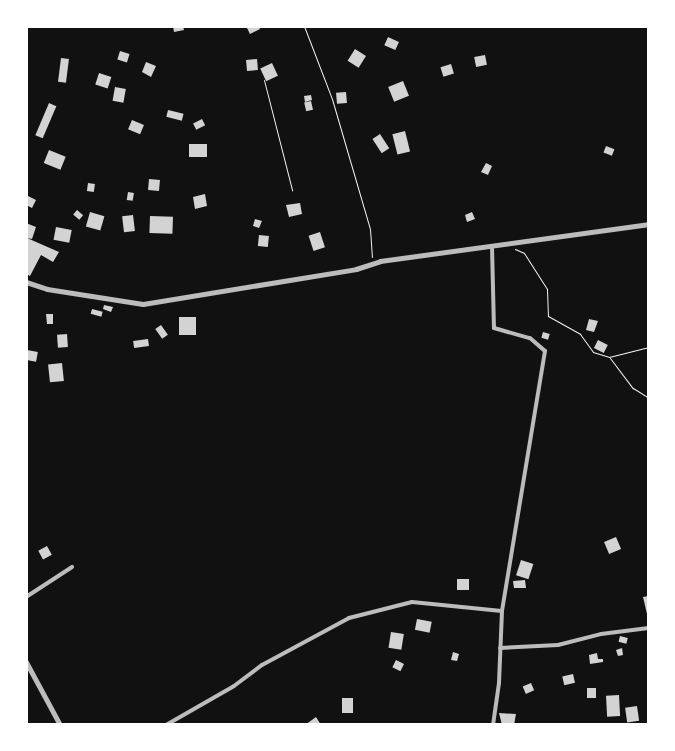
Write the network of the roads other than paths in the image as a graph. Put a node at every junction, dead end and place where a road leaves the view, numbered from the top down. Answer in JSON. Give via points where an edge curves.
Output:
{"nodes":[{"id":1,"x":649,"y":224,"type":"edge"},
{"id":2,"x":492,"y":247,"type":"junction"},
{"id":3,"x":26,"y":282,"type":"edge"},
{"id":4,"x":72,"y":567,"type":"dead end"},
{"id":5,"x":26,"y":597,"type":"edge"},
{"id":6,"x":502,"y":611,"type":"junction"},
{"id":7,"x":649,"y":628,"type":"edge"},
{"id":8,"x":500,"y":648,"type":"junction"},
{"id":9,"x":26,"y":662,"type":"edge"},
{"id":10,"x":60,"y":725,"type":"edge"},
{"id":11,"x":166,"y":725,"type":"edge"},
{"id":12,"x":493,"y":725,"type":"edge"}],
"edges":[{"from":1,"to":2,"type":"street"},
{"from":2,"to":3,"type":"street","via":[[373,263],[356,269],[142,304]]},
{"from":2,"to":6,"type":"street","via":[[494,328],[530,338],[545,351]]},
{"from":4,"to":5,"type":"street"},
{"from":6,"to":8,"type":"street"},
{"from":6,"to":11,"type":"street","via":[[412,602],[349,618],[262,665],[234,686]]},
{"from":7,"to":8,"type":"street","via":[[601,634],[558,645]]},
{"from":8,"to":12,"type":"street"},
{"from":9,"to":10,"type":"street"}]}
